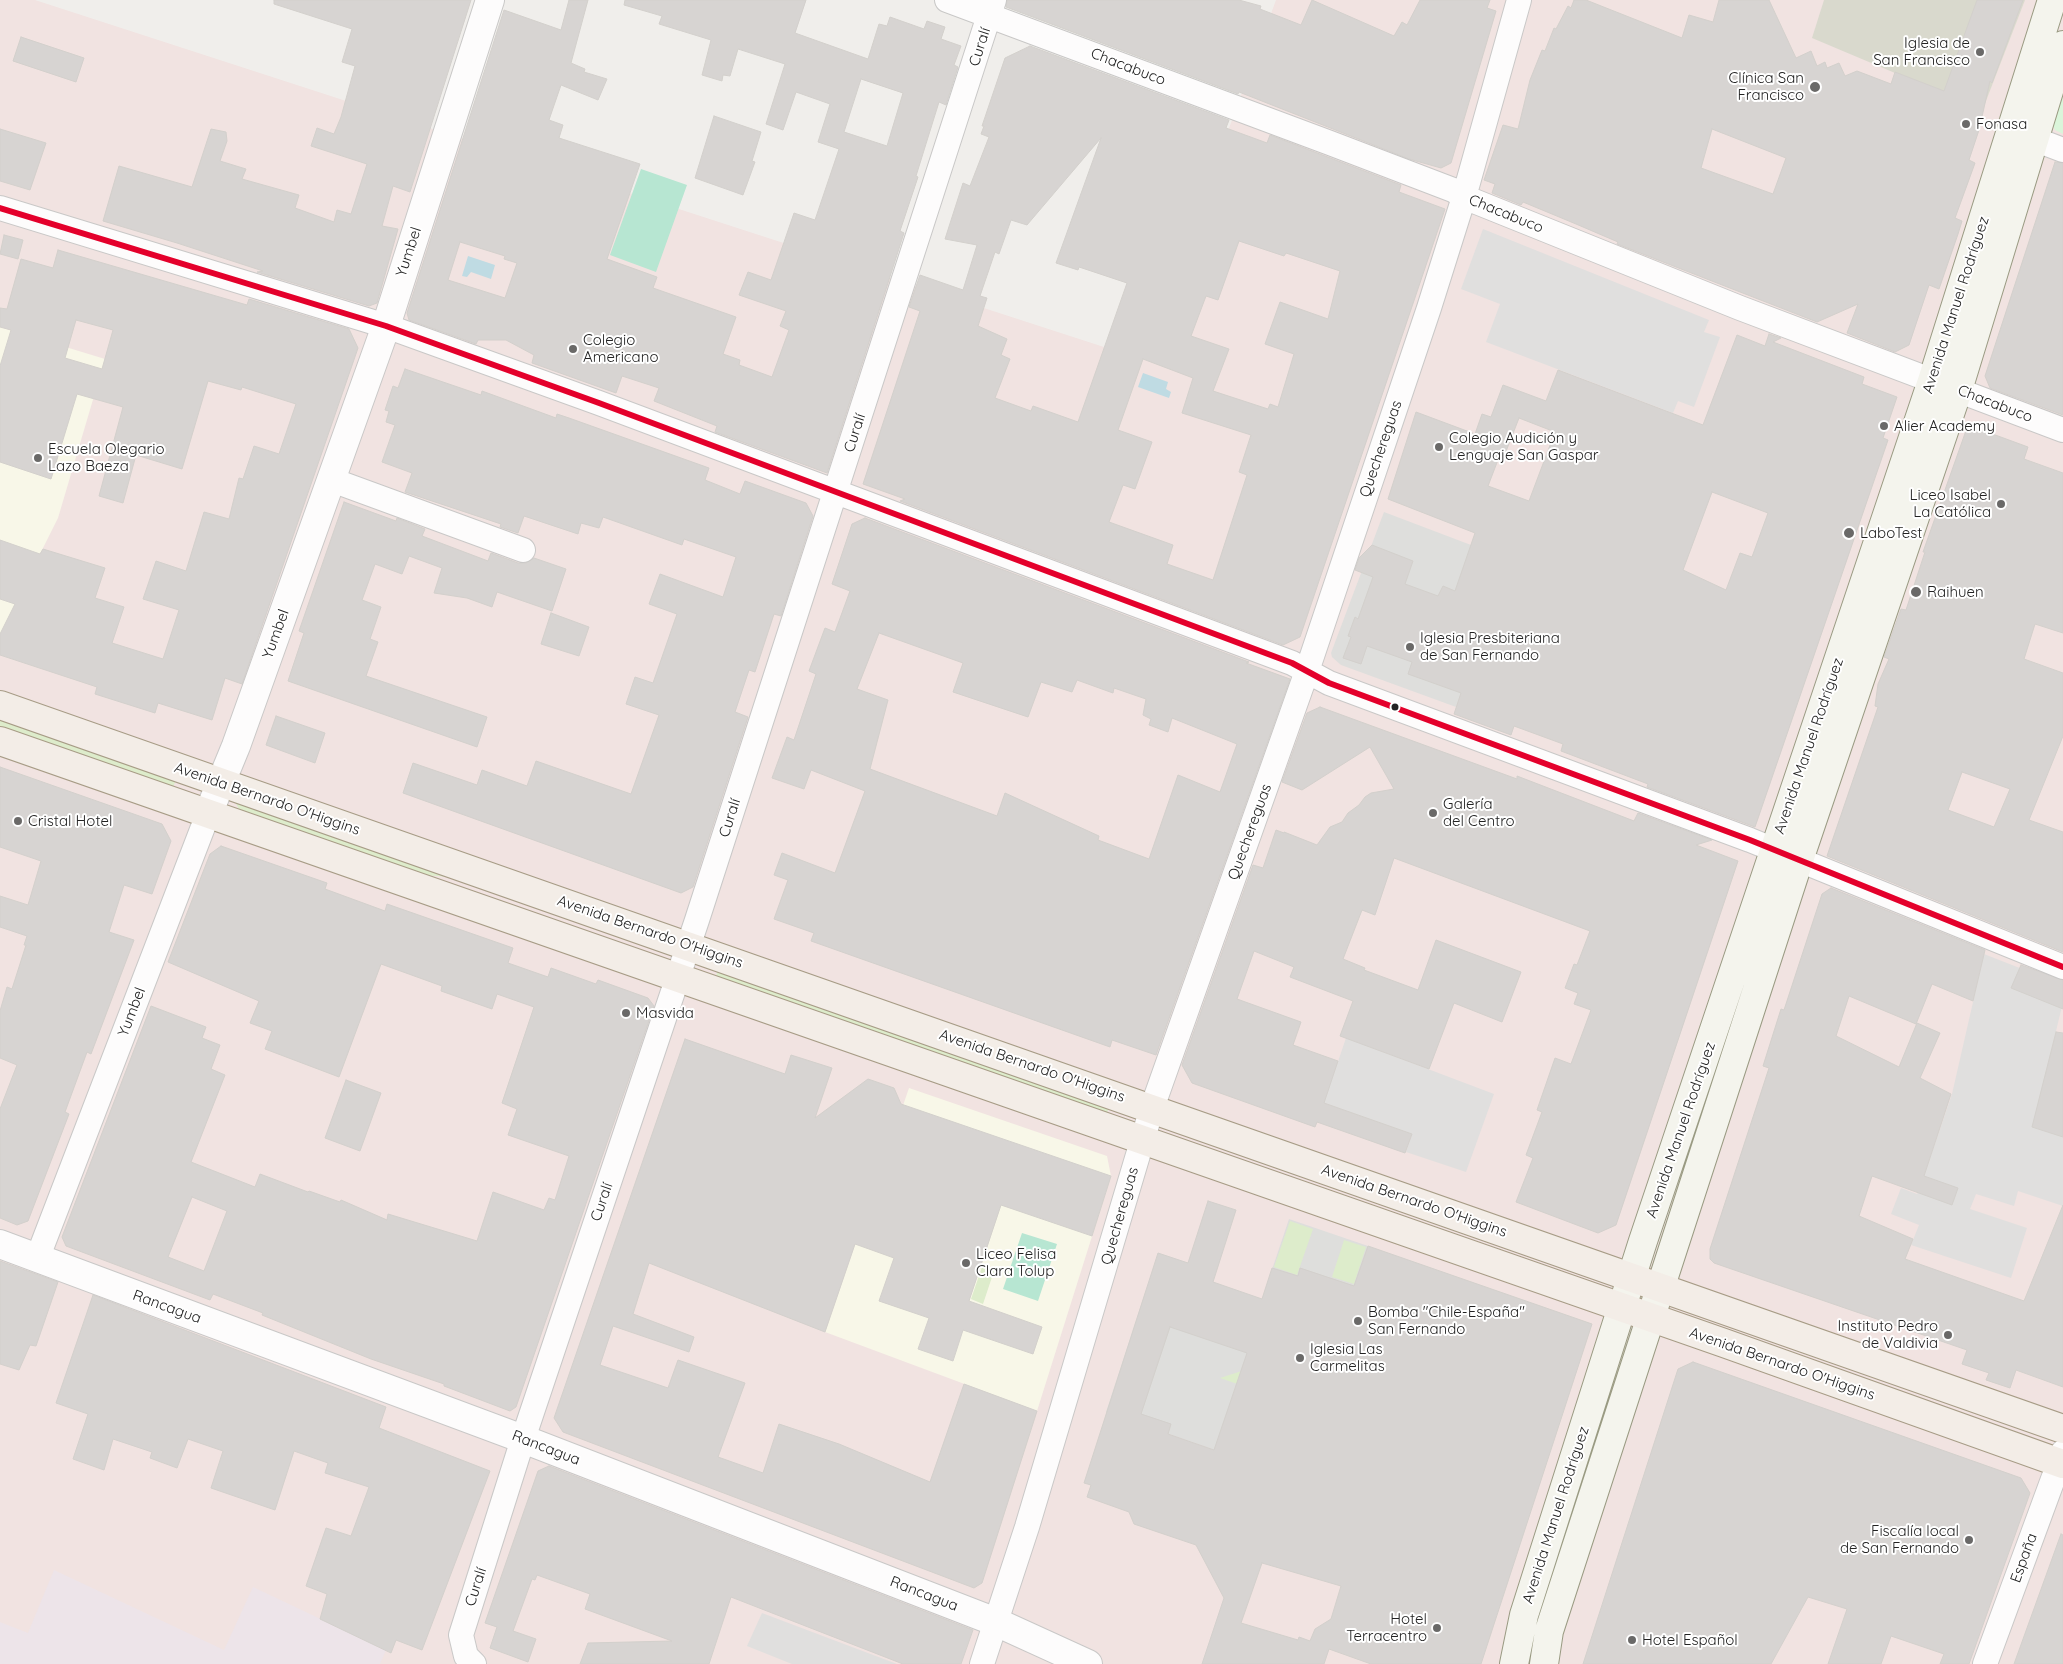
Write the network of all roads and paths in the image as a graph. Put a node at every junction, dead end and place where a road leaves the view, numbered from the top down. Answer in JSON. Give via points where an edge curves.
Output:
{"nodes":[{"id":1,"x":490,"y":0,"type":"edge"},
{"id":2,"x":947,"y":0,"type":"edge"},
{"id":3,"x":1519,"y":0,"type":"edge"},
{"id":4,"x":2052,"y":0,"type":"edge"},
{"id":5,"x":992,"y":8,"type":"edge"},
{"id":6,"x":2063,"y":45,"type":"edge"},
{"id":7,"x":2034,"y":139,"type":"junction"},
{"id":8,"x":2063,"y":150,"type":"edge"},
{"id":9,"x":1464,"y":197,"type":"junction"},
{"id":10,"x":0,"y":208,"type":"edge"},
{"id":11,"x":386,"y":326,"type":"junction"},
{"id":12,"x":1932,"y":381,"type":"junction"},
{"id":13,"x":1958,"y":390,"type":"junction"},
{"id":14,"x":2063,"y":430,"type":"edge"},
{"id":15,"x":332,"y":480,"type":"junction"},
{"id":16,"x":836,"y":492,"type":"junction"},
{"id":17,"x":523,"y":550,"type":"dead end"},
{"id":18,"x":1307,"y":671,"type":"junction"},
{"id":19,"x":0,"y":705,"type":"edge"},
{"id":20,"x":0,"y":741,"type":"edge"},
{"id":21,"x":221,"y":782,"type":"junction"},
{"id":22,"x":208,"y":814,"type":"junction"},
{"id":23,"x":1774,"y":850,"type":"junction"},
{"id":24,"x":1799,"y":860,"type":"junction"},
{"id":25,"x":688,"y":946,"type":"junction"},
{"id":26,"x":2063,"y":967,"type":"edge"},
{"id":27,"x":677,"y":978,"type":"junction"},
{"id":28,"x":1152,"y":1108,"type":"junction"},
{"id":29,"x":1143,"y":1139,"type":"junction"},
{"id":30,"x":0,"y":1244,"type":"edge"},
{"id":31,"x":37,"y":1259,"type":"junction"},
{"id":32,"x":1632,"y":1277,"type":"junction"},
{"id":33,"x":1662,"y":1287,"type":"junction"},
{"id":34,"x":1622,"y":1308,"type":"junction"},
{"id":35,"x":1651,"y":1318,"type":"junction"},
{"id":36,"x":2063,"y":1429,"type":"edge"},
{"id":37,"x":523,"y":1439,"type":"junction"},
{"id":38,"x":2062,"y":1459,"type":"edge"},
{"id":39,"x":996,"y":1622,"type":"junction"},
{"id":40,"x":474,"y":1664,"type":"edge"},
{"id":41,"x":982,"y":1664,"type":"edge"},
{"id":42,"x":1088,"y":1664,"type":"edge"},
{"id":43,"x":1514,"y":1664,"type":"edge"},
{"id":44,"x":1544,"y":1664,"type":"edge"},
{"id":45,"x":1985,"y":1664,"type":"edge"}],
"edges":[{"from":1,"to":11,"type":"street","name":"Yumbel"},
{"from":2,"to":5,"type":"street","name":"Chacabuco"},
{"from":3,"to":9,"type":"street","name":"Quechereguas"},
{"from":4,"to":12,"type":"main road","name":"Avenida Manuel Rodríguez"},
{"from":5,"to":9,"type":"street","name":"Chacabuco"},
{"from":5,"to":16,"type":"street","name":"Curalí"},
{"from":6,"to":7,"type":"main road","name":"Avenida Manuel Rodríguez"},
{"from":7,"to":8,"type":"street"},
{"from":7,"to":13,"type":"main road","name":"Avenida Manuel Rodríguez"},
{"from":9,"to":12,"type":"street","name":"Chacabuco"},
{"from":9,"to":18,"type":"street","name":"Quechereguas"},
{"from":10,"to":11,"type":"street"},
{"from":11,"to":15,"type":"street","name":"Yumbel"},
{"from":11,"to":16,"type":"street"},
{"from":12,"to":13,"type":"street","name":"Chacabuco"},
{"from":12,"to":23,"type":"main road","name":"Avenida Manuel Rodríguez"},
{"from":13,"to":14,"type":"street","name":"Chacabuco"},
{"from":13,"to":24,"type":"main road","name":"Avenida Manuel Rodríguez"},
{"from":15,"to":17,"type":"street"},
{"from":15,"to":21,"type":"street","name":"Yumbel"},
{"from":16,"to":18,"type":"street"},
{"from":16,"to":25,"type":"street","name":"Curalí"},
{"from":18,"to":23,"type":"street","via":[[1330,683]]},
{"from":18,"to":28,"type":"street","name":"Quechereguas"},
{"from":19,"to":21,"type":"main road","name":"Avenida Bernardo O'Higgins"},
{"from":20,"to":22,"type":"main road","name":"Avenida Bernardo O'Higgins"},
{"from":21,"to":22,"type":"street","name":"Yumbel"},
{"from":21,"to":25,"type":"main road","name":"Avenida Bernardo O'Higgins"},
{"from":22,"to":27,"type":"main road","name":"Avenida Bernardo O'Higgins"},
{"from":22,"to":31,"type":"street","name":"Yumbel"},
{"from":23,"to":24,"type":"street"},
{"from":23,"to":32,"type":"main road","name":"Avenida Manuel Rodríguez"},
{"from":24,"to":26,"type":"street"},
{"from":24,"to":33,"type":"main road","name":"Avenida Manuel Rodríguez"},
{"from":25,"to":27,"type":"street","name":"Curalí"},
{"from":25,"to":28,"type":"main road","name":"Avenida Bernardo O'Higgins"},
{"from":27,"to":29,"type":"main road","name":"Avenida Bernardo O'Higgins"},
{"from":27,"to":37,"type":"street","name":"Curalí"},
{"from":28,"to":29,"type":"street","name":"Quechereguas"},
{"from":28,"to":32,"type":"main road","name":"Avenida Bernardo O'Higgins"},
{"from":29,"to":34,"type":"main road","name":"Avenida Bernardo O'Higgins"},
{"from":29,"to":39,"type":"street","name":"Quechereguas"},
{"from":30,"to":31,"type":"street","name":"Rancagua"},
{"from":31,"to":37,"type":"street","name":"Rancagua"},
{"from":32,"to":33,"type":"main road","name":"Avenida Bernardo O'Higgins"},
{"from":32,"to":34,"type":"main road","name":"Avenida Manuel Rodríguez"},
{"from":33,"to":35,"type":"main road","name":"Avenida Manuel Rodríguez"},
{"from":33,"to":36,"type":"main road","name":"Avenida Bernardo O'Higgins"},
{"from":34,"to":35,"type":"main road","name":"Avenida Bernardo O'Higgins"},
{"from":34,"to":43,"type":"main road","name":"Avenida Manuel Rodríguez","via":[[1524,1615]]},
{"from":35,"to":38,"type":"main road","name":"Avenida Bernardo O'Higgins"},
{"from":35,"to":44,"type":"main road","name":"Avenida Manuel Rodríguez","via":[[1549,1631]]},
{"from":37,"to":39,"type":"street","name":"Rancagua"},
{"from":37,"to":40,"type":"street","name":"Curalí","via":[[461,1635],[466,1656]]},
{"from":38,"to":45,"type":"street","name":"España"},
{"from":39,"to":41,"type":"street","name":"Quechereguas"},
{"from":39,"to":42,"type":"street","name":"Rancagua"}]}
